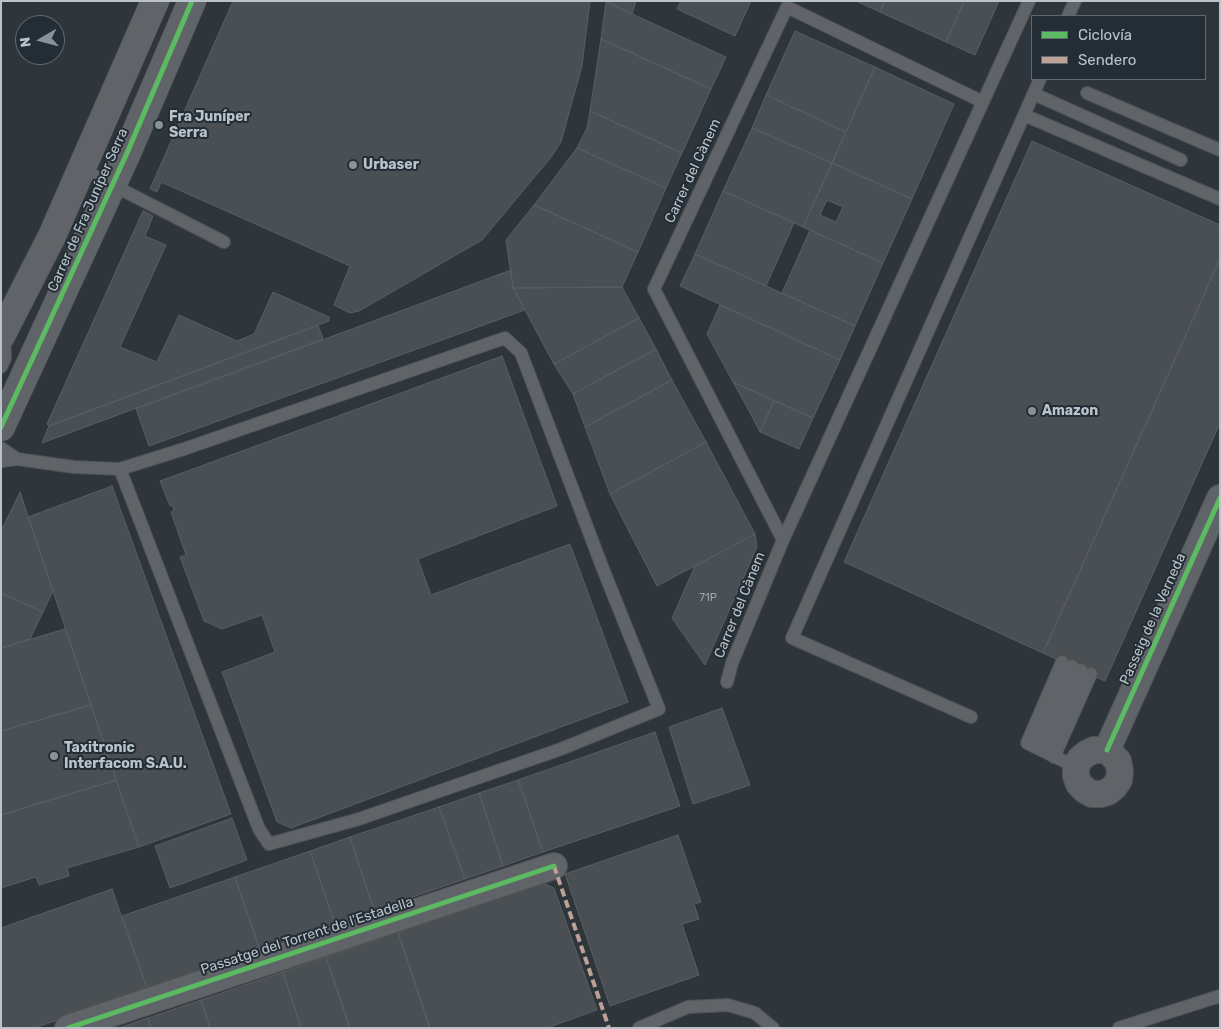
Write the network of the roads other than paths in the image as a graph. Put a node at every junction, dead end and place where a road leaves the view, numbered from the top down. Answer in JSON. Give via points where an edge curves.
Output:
{"nodes":[{"id":1,"x":155,"y":1,"type":"edge"},
{"id":2,"x":192,"y":1,"type":"edge"},
{"id":3,"x":1029,"y":1,"type":"edge"},
{"id":4,"x":1075,"y":1,"type":"edge"},
{"id":5,"x":1068,"y":15,"type":"edge"},
{"id":6,"x":1040,"y":80,"type":"edge"},
{"id":7,"x":1034,"y":94,"type":"junction"},
{"id":8,"x":983,"y":102,"type":"junction"},
{"id":9,"x":1024,"y":115,"type":"junction"},
{"id":10,"x":1220,"y":150,"type":"edge"},
{"id":11,"x":1220,"y":159,"type":"edge"},
{"id":12,"x":1181,"y":160,"type":"dead end"},
{"id":13,"x":81,"y":169,"type":"junction"},
{"id":14,"x":112,"y":185,"type":"junction"},
{"id":15,"x":1220,"y":199,"type":"edge"},
{"id":16,"x":224,"y":242,"type":"dead end"},
{"id":17,"x":2,"y":334,"type":"edge"},
{"id":18,"x":1,"y":367,"type":"edge"},
{"id":19,"x":1,"y":427,"type":"edge"},
{"id":20,"x":1,"y":448,"type":"edge"},
{"id":21,"x":17,"y":459,"type":"junction"},
{"id":22,"x":1,"y":461,"type":"edge"},
{"id":23,"x":120,"y":470,"type":"junction"},
{"id":24,"x":1220,"y":498,"type":"edge"},
{"id":25,"x":783,"y":540,"type":"junction"},
{"id":26,"x":727,"y":682,"type":"dead end"},
{"id":27,"x":971,"y":717,"type":"dead end"},
{"id":28,"x":1107,"y":750,"type":"junction"},
{"id":29,"x":1052,"y":756,"type":"junction"},
{"id":30,"x":554,"y":866,"type":"dead end"},
{"id":31,"x":1220,"y":996,"type":"edge"},
{"id":32,"x":1122,"y":1027,"type":"edge"},
{"id":33,"x":68,"y":1028,"type":"edge"},
{"id":34,"x":641,"y":1028,"type":"edge"},
{"id":35,"x":773,"y":1028,"type":"edge"}],
"edges":[{"from":1,"to":13,"type":"street","name":"Carrer de Fra Juníper Serra"},
{"from":2,"to":14,"type":"street","name":"Carrer de Fra Juníper Serra"},
{"from":3,"to":8,"type":"lane","name":"Carrer del Cànem"},
{"from":4,"to":5,"type":"lane"},
{"from":6,"to":7,"type":"lane"},
{"from":7,"to":9,"type":"lane"},
{"from":7,"to":12,"type":"lane"},
{"from":8,"to":25,"type":"lane","name":"Carrer del Cànem"},
{"from":8,"to":25,"type":"lane","name":"Carrer del Cànem","via":[[787,7],[654,289]]},
{"from":9,"to":15,"type":"lane"},
{"from":9,"to":27,"type":"lane","via":[[792,638]]},
{"from":10,"to":11,"type":"lane","via":[[1088,97]]},
{"from":13,"to":14,"type":"lane"},
{"from":13,"to":17,"type":"street","name":"Carrer de Fra Juníper Serra","via":[[52,236]]},
{"from":14,"to":16,"type":"lane"},
{"from":14,"to":19,"type":"street","name":"Carrer de Fra Juníper Serra"},
{"from":17,"to":18,"type":"lane","via":[[5,358]]},
{"from":20,"to":21,"type":"lane"},
{"from":21,"to":22,"type":"lane"},
{"from":21,"to":23,"type":"lane"},
{"from":23,"to":23,"type":"lane","via":[[259,829],[270,844],[359,819],[561,749],[659,709],[521,353],[505,338]]},
{"from":24,"to":28,"type":"street","name":"Passeig de la Verneda"},
{"from":25,"to":26,"type":"lane","name":"Carrer del Cànem"},
{"from":28,"to":29,"type":"street","via":[[1094,750],[1080,759]]},
{"from":28,"to":29,"type":"street","via":[[1118,762],[1119,780],[1108,792],[1101,794],[1085,790],[1076,776]]},
{"from":29,"to":29,"type":"lane","via":[[1027,743],[1077,668]]},
{"from":30,"to":33,"type":"street","name":"Passatge del Torrent de l'Estadella"},
{"from":31,"to":32,"type":"lane"},
{"from":34,"to":35,"type":"lane","via":[[688,1007],[728,1005],[754,1012]]}]}
